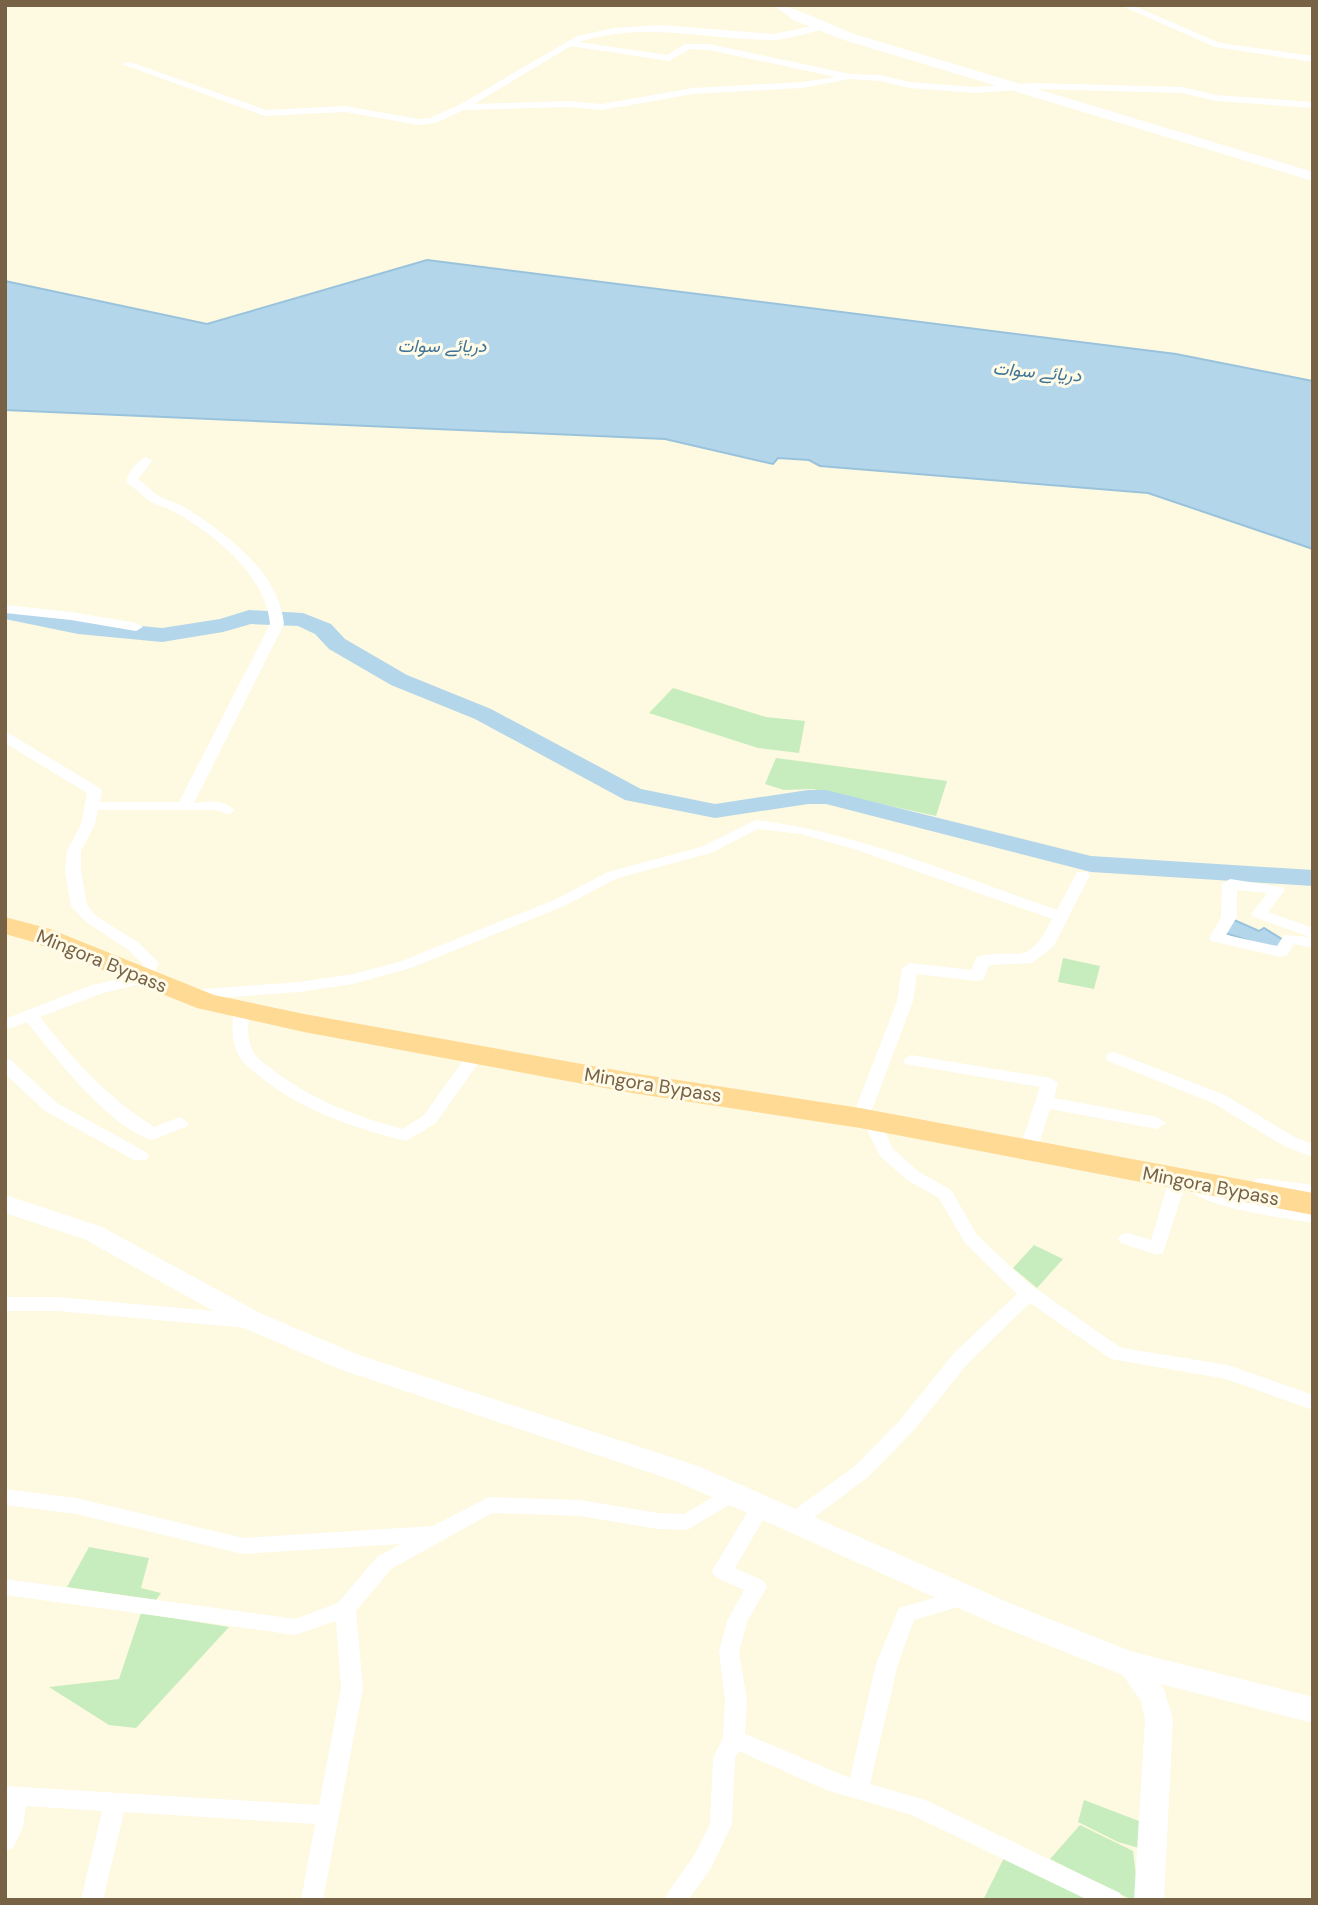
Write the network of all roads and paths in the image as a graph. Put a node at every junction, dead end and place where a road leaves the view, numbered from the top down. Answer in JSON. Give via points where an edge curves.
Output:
{"nodes":[{"id":1,"x":780,"y":5,"type":"edge"},
{"id":2,"x":1126,"y":6,"type":"edge"},
{"id":3,"x":822,"y":27,"type":"junction"},
{"id":4,"x":569,"y":43,"type":"junction"},
{"id":5,"x":1313,"y":59,"type":"edge"},
{"id":6,"x":127,"y":64,"type":"dead end"},
{"id":7,"x":850,"y":77,"type":"junction"},
{"id":8,"x":1016,"y":88,"type":"junction"},
{"id":9,"x":1313,"y":105,"type":"edge"},
{"id":10,"x":462,"y":107,"type":"junction"},
{"id":11,"x":1313,"y":177,"type":"edge"},
{"id":12,"x":146,"y":461,"type":"dead end"},
{"id":13,"x":5,"y":609,"type":"edge"},
{"id":14,"x":136,"y":627,"type":"dead end"},
{"id":15,"x":5,"y":735,"type":"edge"},
{"id":16,"x":91,"y":806,"type":"junction"},
{"id":17,"x":184,"y":807,"type":"junction"},
{"id":18,"x":228,"y":810,"type":"dead end"},
{"id":19,"x":1082,"y":875,"type":"dead end"},
{"id":20,"x":1061,"y":917,"type":"junction"},
{"id":21,"x":9,"y":929,"type":"edge"},
{"id":22,"x":1313,"y":933,"type":"edge"},
{"id":23,"x":1313,"y":942,"type":"edge"},
{"id":24,"x":143,"y":978,"type":"junction"},
{"id":25,"x":189,"y":995,"type":"junction"},
{"id":26,"x":242,"y":1010,"type":"junction"},
{"id":27,"x":30,"y":1015,"type":"junction"},
{"id":28,"x":5,"y":1025,"type":"edge"},
{"id":29,"x":477,"y":1055,"type":"junction"},
{"id":30,"x":1114,"y":1058,"type":"dead end"},
{"id":31,"x":911,"y":1060,"type":"dead end"},
{"id":32,"x":5,"y":1064,"type":"edge"},
{"id":33,"x":1045,"y":1102,"type":"junction"},
{"id":34,"x":865,"y":1119,"type":"junction"},
{"id":35,"x":180,"y":1123,"type":"dead end"},
{"id":36,"x":1157,"y":1123,"type":"dead end"},
{"id":37,"x":1028,"y":1151,"type":"junction"},
{"id":38,"x":1313,"y":1151,"type":"edge"},
{"id":39,"x":141,"y":1156,"type":"dead end"},
{"id":40,"x":1178,"y":1180,"type":"junction"},
{"id":41,"x":5,"y":1204,"type":"edge"},
{"id":42,"x":1310,"y":1204,"type":"edge"},
{"id":43,"x":1127,"y":1239,"type":"dead end"},
{"id":44,"x":1028,"y":1294,"type":"junction"},
{"id":45,"x":5,"y":1304,"type":"edge"},
{"id":46,"x":253,"y":1321,"type":"junction"},
{"id":47,"x":1313,"y":1403,"type":"edge"},
{"id":48,"x":732,"y":1494,"type":"junction"},
{"id":49,"x":5,"y":1497,"type":"edge"},
{"id":50,"x":761,"y":1506,"type":"junction"},
{"id":51,"x":794,"y":1521,"type":"junction"},
{"id":52,"x":438,"y":1533,"type":"junction"},
{"id":53,"x":5,"y":1587,"type":"edge"},
{"id":54,"x":965,"y":1597,"type":"junction"},
{"id":55,"x":345,"y":1609,"type":"junction"},
{"id":56,"x":1129,"y":1664,"type":"junction"},
{"id":57,"x":1313,"y":1710,"type":"edge"},
{"id":58,"x":734,"y":1739,"type":"junction"},
{"id":59,"x":858,"y":1790,"type":"junction"},
{"id":60,"x":11,"y":1795,"type":"edge"},
{"id":61,"x":115,"y":1802,"type":"junction"},
{"id":62,"x":327,"y":1815,"type":"junction"},
{"id":63,"x":5,"y":1841,"type":"edge"},
{"id":64,"x":92,"y":1900,"type":"edge"},
{"id":65,"x":312,"y":1900,"type":"edge"},
{"id":66,"x":674,"y":1900,"type":"edge"},
{"id":67,"x":1112,"y":1900,"type":"edge"},
{"id":68,"x":1149,"y":1900,"type":"edge"}],
"edges":[{"from":1,"to":3,"type":"main road"},
{"from":2,"to":5,"type":"street","via":[[1218,45]]},
{"from":3,"to":4,"type":"street","via":[[774,37],[661,28],[614,31]]},
{"from":3,"to":8,"type":"main road"},
{"from":4,"to":7,"type":"street","via":[[669,58],[688,46],[709,47]]},
{"from":4,"to":10,"type":"street"},
{"from":6,"to":10,"type":"street","via":[[265,113],[345,109],[419,122]]},
{"from":7,"to":8,"type":"street","via":[[974,90]]},
{"from":7,"to":10,"type":"street","via":[[802,85],[694,91],[602,107]]},
{"from":8,"to":9,"type":"street","via":[[1182,90],[1216,98]]},
{"from":8,"to":11,"type":"main road"},
{"from":12,"to":17,"type":"street","via":[[131,480],[209,529],[256,573],[278,617]]},
{"from":13,"to":14,"type":"street"},
{"from":15,"to":16,"type":"street","via":[[95,791]]},
{"from":16,"to":17,"type":"street"},
{"from":16,"to":24,"type":"street","via":[[88,824],[74,851],[79,906],[151,963]]},
{"from":17,"to":18,"type":"street","via":[[218,805]]},
{"from":19,"to":20,"type":"street"},
{"from":20,"to":25,"type":"street","via":[[862,847],[802,830],[755,824],[706,850],[612,876],[559,903],[405,965],[299,987]]},
{"from":20,"to":34,"type":"street","via":[[1048,943],[1026,960],[983,960],[977,976],[910,968],[905,1001]]},
{"from":21,"to":24,"type":"highway","name":"Mingora Bypass","via":[[40,935]]},
{"from":22,"to":23,"type":"street","via":[[1259,914],[1277,890],[1230,884],[1229,917],[1217,938],[1281,952],[1290,938]]},
{"from":24,"to":25,"type":"highway","name":"Mingora Bypass"},
{"from":24,"to":27,"type":"street","via":[[98,989]]},
{"from":25,"to":26,"type":"highway","name":"Mingora Bypass"},
{"from":26,"to":29,"type":"highway","name":"Mingora Bypass"},
{"from":26,"to":29,"type":"street","via":[[239,1035],[248,1057],[274,1080],[339,1114],[406,1135],[430,1119]]},
{"from":27,"to":28,"type":"street"},
{"from":27,"to":35,"type":"street","via":[[75,1072],[122,1114],[152,1134]]},
{"from":29,"to":34,"type":"highway","name":"Mingora Bypass"},
{"from":30,"to":38,"type":"street","via":[[1219,1099]]},
{"from":31,"to":33,"type":"street","via":[[1050,1083]]},
{"from":32,"to":39,"type":"street","via":[[51,1107]]},
{"from":33,"to":36,"type":"street"},
{"from":33,"to":37,"type":"street"},
{"from":34,"to":37,"type":"highway","name":"Mingora Bypass"},
{"from":34,"to":44,"type":"street","via":[[886,1152],[913,1177],[945,1194],[971,1239]]},
{"from":37,"to":40,"type":"highway","name":"Mingora Bypass"},
{"from":40,"to":42,"type":"highway","name":"Mingora Bypass"},
{"from":40,"to":43,"type":"street","via":[[1157,1248]]},
{"from":41,"to":46,"type":"main road","via":[[93,1233]]},
{"from":44,"to":47,"type":"street","via":[[1118,1354],[1228,1371]]},
{"from":44,"to":51,"type":"street","via":[[962,1357],[862,1472]]},
{"from":45,"to":46,"type":"street","via":[[57,1304]]},
{"from":46,"to":48,"type":"main road","via":[[349,1362],[688,1474]]},
{"from":48,"to":50,"type":"main road"},
{"from":48,"to":52,"type":"street","via":[[687,1522],[580,1508],[489,1505]]},
{"from":49,"to":52,"type":"street","via":[[76,1506],[243,1546]]},
{"from":50,"to":51,"type":"main road"},
{"from":50,"to":58,"type":"street","via":[[722,1571],[757,1587],[737,1621],[729,1653],[736,1700]]},
{"from":51,"to":54,"type":"main road"},
{"from":52,"to":55,"type":"street","via":[[384,1563]]},
{"from":53,"to":55,"type":"street","via":[[295,1627]]},
{"from":54,"to":56,"type":"main road"},
{"from":54,"to":59,"type":"street","via":[[906,1614],[887,1664]]},
{"from":55,"to":62,"type":"street","via":[[352,1688]]},
{"from":56,"to":57,"type":"main road"},
{"from":56,"to":68,"type":"street","via":[[1154,1697],[1158,1720]]},
{"from":58,"to":59,"type":"street"},
{"from":58,"to":66,"type":"street","via":[[724,1758],[721,1824],[703,1861]]},
{"from":59,"to":67,"type":"street","via":[[917,1807]]},
{"from":60,"to":61,"type":"street"},
{"from":60,"to":63,"type":"street","via":[[12,1827]]},
{"from":61,"to":62,"type":"street"},
{"from":61,"to":64,"type":"street"},
{"from":62,"to":65,"type":"street"}]}
